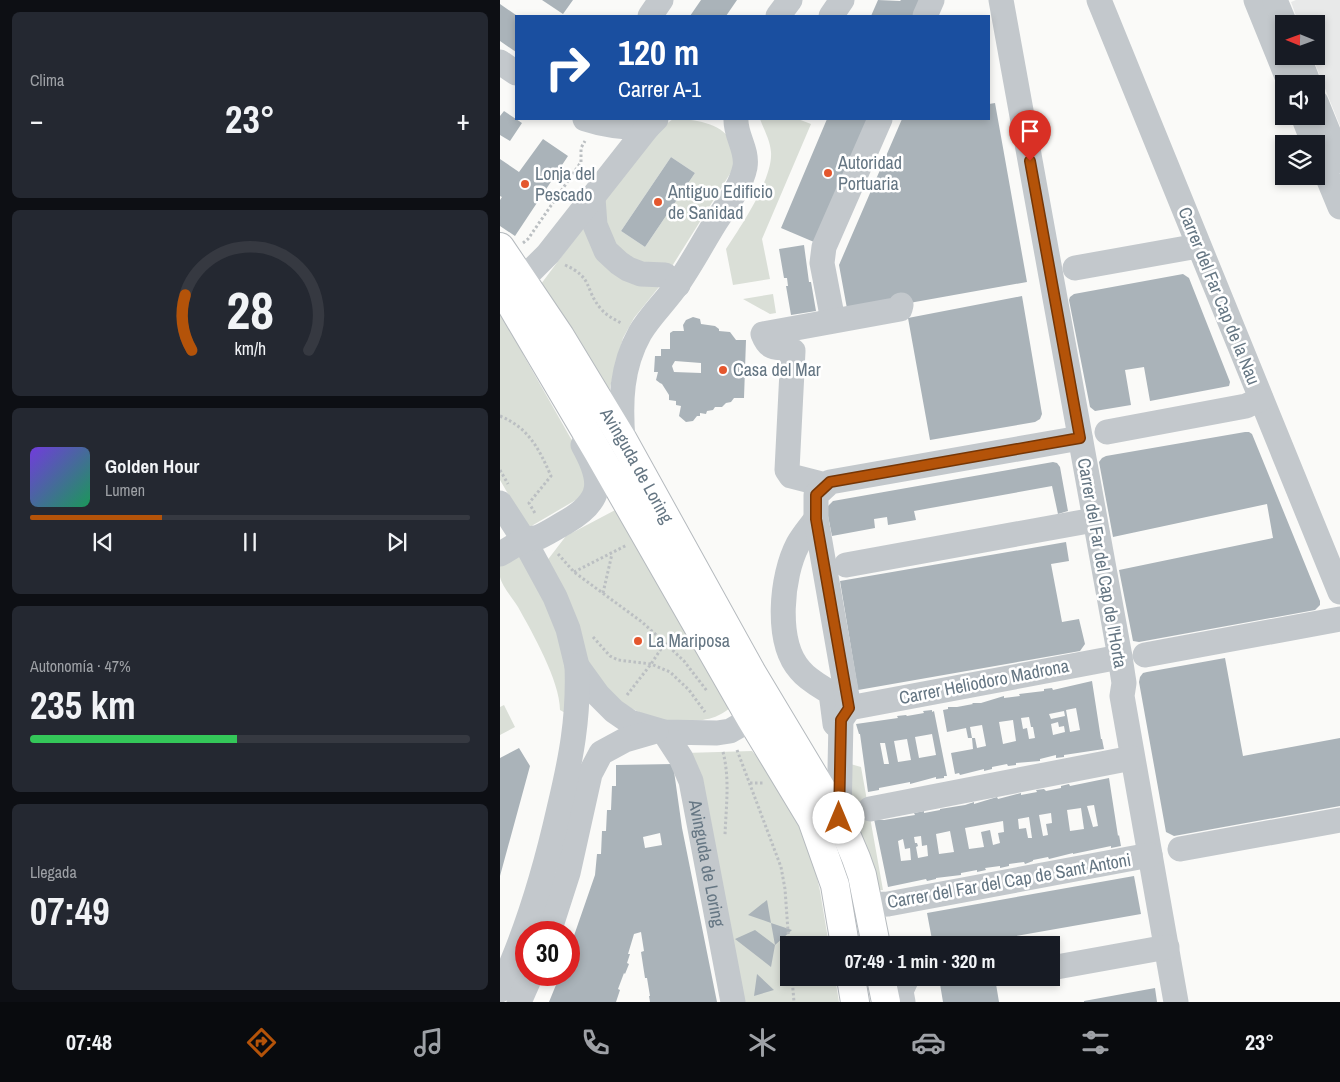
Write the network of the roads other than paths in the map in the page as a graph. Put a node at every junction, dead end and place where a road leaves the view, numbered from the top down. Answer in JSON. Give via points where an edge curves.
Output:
{"nodes":[{"id":1,"x":661,"y":0,"type":"edge"},
{"id":2,"x":842,"y":0,"type":"edge"},
{"id":3,"x":932,"y":0,"type":"edge"},
{"id":4,"x":1001,"y":0,"type":"edge"},
{"id":5,"x":1099,"y":0,"type":"edge"},
{"id":6,"x":1256,"y":0,"type":"edge"},
{"id":7,"x":1275,"y":0,"type":"edge"},
{"id":8,"x":782,"y":4,"type":"edge"},
{"id":9,"x":651,"y":15,"type":"edge"},
{"id":10,"x":761,"y":15,"type":"edge"},
{"id":11,"x":832,"y":15,"type":"edge"},
{"id":12,"x":925,"y":15,"type":"edge"},
{"id":13,"x":1281,"y":15,"type":"edge"},
{"id":14,"x":500,"y":62,"type":"edge"},
{"id":15,"x":515,"y":72,"type":"edge"},
{"id":16,"x":1286,"y":75,"type":"edge"},
{"id":17,"x":585,"y":120,"type":"edge"},
{"id":18,"x":588,"y":120,"type":"edge"},
{"id":19,"x":880,"y":120,"type":"edge"},
{"id":20,"x":733,"y":121,"type":"edge"},
{"id":21,"x":651,"y":123,"type":"edge"},
{"id":22,"x":1325,"y":124,"type":"edge"},
{"id":23,"x":1340,"y":161,"type":"edge"},
{"id":24,"x":619,"y":166,"type":"junction"},
{"id":25,"x":1325,"y":171,"type":"edge"},
{"id":26,"x":593,"y":198,"type":"junction"},
{"id":27,"x":1340,"y":207,"type":"edge"},
{"id":28,"x":1198,"y":246,"type":"junction"},
{"id":29,"x":500,"y":247,"type":"edge"},
{"id":30,"x":1075,"y":268,"type":"dead end"},
{"id":31,"x":511,"y":283,"type":"edge"},
{"id":32,"x":678,"y":284,"type":"junction"},
{"id":33,"x":901,"y":305,"type":"dead end"},
{"id":34,"x":830,"y":321,"type":"junction"},
{"id":35,"x":537,"y":346,"type":"junction"},
{"id":36,"x":1261,"y":399,"type":"junction"},
{"id":37,"x":1108,"y":432,"type":"dead end"},
{"id":38,"x":1080,"y":438,"type":"junction"},
{"id":39,"x":623,"y":440,"type":"junction"},
{"id":40,"x":819,"y":500,"type":"junction"},
{"id":41,"x":500,"y":503,"type":"edge"},
{"id":42,"x":1094,"y":520,"type":"junction"},
{"id":43,"x":533,"y":537,"type":"junction"},
{"id":44,"x":500,"y":554,"type":"edge"},
{"id":45,"x":846,"y":564,"type":"dead end"},
{"id":46,"x":1340,"y":592,"type":"edge"},
{"id":47,"x":1340,"y":619,"type":"edge"},
{"id":48,"x":1145,"y":655,"type":"dead end"},
{"id":49,"x":1120,"y":656,"type":"junction"},
{"id":50,"x":577,"y":666,"type":"junction"},
{"id":51,"x":1124,"y":683,"type":"junction"},
{"id":52,"x":761,"y":690,"type":"junction"},
{"id":53,"x":849,"y":708,"type":"junction"},
{"id":54,"x":751,"y":719,"type":"junction"},
{"id":55,"x":660,"y":731,"type":"junction"},
{"id":56,"x":840,"y":752,"type":"junction"},
{"id":57,"x":1132,"y":758,"type":"junction"},
{"id":58,"x":870,"y":809,"type":"dead end"},
{"id":59,"x":839,"y":818,"type":"junction"},
{"id":60,"x":1340,"y":820,"type":"edge"},
{"id":61,"x":1163,"y":855,"type":"junction"},
{"id":62,"x":869,"y":905,"type":"junction"},
{"id":63,"x":552,"y":921,"type":"edge"},
{"id":64,"x":844,"y":936,"type":"edge"},
{"id":65,"x":874,"y":936,"type":"edge"},
{"id":66,"x":1167,"y":946,"type":"junction"},
{"id":67,"x":1060,"y":966,"type":"edge"},
{"id":68,"x":526,"y":986,"type":"edge"},
{"id":69,"x":852,"y":986,"type":"edge"},
{"id":70,"x":883,"y":986,"type":"edge"},
{"id":71,"x":903,"y":986,"type":"edge"},
{"id":72,"x":500,"y":990,"type":"edge"},
{"id":73,"x":519,"y":1002,"type":"edge"},
{"id":74,"x":733,"y":1002,"type":"edge"},
{"id":75,"x":855,"y":1002,"type":"edge"},
{"id":76,"x":886,"y":1002,"type":"edge"},
{"id":77,"x":903,"y":1002,"type":"edge"},
{"id":78,"x":1176,"y":1002,"type":"edge"},
{"id":79,"x":1186,"y":1002,"type":"edge"}],
"edges":[{"from":1,"to":9,"type":"street"},
{"from":2,"to":11,"type":"street"},
{"from":3,"to":12,"type":"street"},
{"from":4,"to":38,"type":"street","name":"Carrer del Far del Cap de l'Horta"},
{"from":5,"to":28,"type":"street","name":"Carrer del Far Cap de la Nau"},
{"from":6,"to":16,"type":"street"},
{"from":7,"to":13,"type":"street"},
{"from":8,"to":10,"type":"street"},
{"from":14,"to":15,"type":"street"},
{"from":17,"to":24,"type":"street","via":[[605,141]]},
{"from":18,"to":21,"type":"street","via":[[625,128]]},
{"from":19,"to":34,"type":"street","via":[[824,247],[822,263]]},
{"from":20,"to":32,"type":"street","via":[[742,143],[745,165],[739,185]]},
{"from":21,"to":24,"type":"street"},
{"from":22,"to":23,"type":"street"},
{"from":24,"to":26,"type":"street"},
{"from":25,"to":27,"type":"street"},
{"from":26,"to":31,"type":"street","via":[[548,254]]},
{"from":26,"to":32,"type":"street","via":[[595,225],[606,251],[628,269],[641,274],[665,275]]},
{"from":28,"to":30,"type":"street"},
{"from":28,"to":36,"type":"street","name":"Carrer del Far Cap de la Nau"},
{"from":29,"to":31,"type":"main road","name":"Avinguda de Loring"},
{"from":31,"to":35,"type":"main road","name":"Avinguda de Loring","via":[[515,311]]},
{"from":31,"to":39,"type":"main road","name":"Avinguda de Loring","via":[[560,336]]},
{"from":32,"to":39,"type":"street","via":[[640,332],[628,360],[622,390]]},
{"from":33,"to":34,"type":"street","via":[[900,309]]},
{"from":34,"to":40,"type":"street","via":[[763,334],[766,342],[774,348],[793,351],[787,470]]},
{"from":35,"to":43,"type":"street","via":[[538,368],[591,460],[597,490],[590,505],[575,517]]},
{"from":35,"to":54,"type":"main road","name":"Avinguda de Loring"},
{"from":36,"to":37,"type":"street","via":[[1246,406]]},
{"from":36,"to":46,"type":"street","name":"Carrer del Far Cap de la Nau"},
{"from":38,"to":40,"type":"street","via":[[830,482]]},
{"from":38,"to":42,"type":"street","name":"Carrer del Far del Cap de l'Horta"},
{"from":39,"to":52,"type":"main road","name":"Avinguda de Loring"},
{"from":40,"to":53,"type":"street"},
{"from":40,"to":56,"type":"street","via":[[786,578],[785,629],[787,645],[799,669],[831,693]]},
{"from":41,"to":43,"type":"street"},
{"from":42,"to":45,"type":"street"},
{"from":42,"to":49,"type":"street","name":"Carrer del Far del Cap de l'Horta"},
{"from":43,"to":44,"type":"street"},
{"from":43,"to":50,"type":"street","via":[[568,629]]},
{"from":47,"to":48,"type":"street"},
{"from":49,"to":51,"type":"street","name":"Carrer del Far del Cap de l'Horta"},
{"from":49,"to":53,"type":"street","name":"Carrer Heliodoro Madrona"},
{"from":50,"to":55,"type":"street","via":[[614,711],[630,722]]},
{"from":50,"to":72,"type":"street","via":[[576,728],[549,852],[534,903]]},
{"from":51,"to":57,"type":"street","name":"Carrer del Far del Cap de l'Horta","via":[[1122,696]]},
{"from":51,"to":61,"type":"street","name":"Carrer del Far del Cap de l'Horta","via":[[1130,693]]},
{"from":52,"to":54,"type":"street"},
{"from":52,"to":59,"type":"main road","name":"Avinguda de Loring"},
{"from":53,"to":56,"type":"street","via":[[841,720]]},
{"from":54,"to":55,"type":"street","via":[[730,731]]},
{"from":54,"to":64,"type":"main road","name":"Avinguda de Loring","via":[[812,820],[835,885]]},
{"from":55,"to":63,"type":"street","via":[[624,740],[601,753],[590,774],[568,873]]},
{"from":55,"to":74,"type":"street","name":"Avinguda de Loring","via":[[680,758],[691,781]]},
{"from":56,"to":59,"type":"street"},
{"from":57,"to":58,"type":"street"},
{"from":57,"to":61,"type":"street","name":"Carrer del Far del Cap de l'Horta"},
{"from":59,"to":62,"type":"main road","name":"Avinguda de Loring","via":[[856,858]]},
{"from":60,"to":61,"type":"street","name":"Carrer del Far del Cap de Sant Antoni"},
{"from":61,"to":62,"type":"street","name":"Carrer del Far del Cap de Sant Antoni"},
{"from":61,"to":66,"type":"street","name":"Carrer del Far del Cap de l'Horta"},
{"from":61,"to":79,"type":"street","name":"Carrer del Far del Cap de l'Horta"},
{"from":62,"to":65,"type":"main road","name":"Avinguda de Loring"},
{"from":66,"to":67,"type":"street"},
{"from":66,"to":78,"type":"street","name":"Carrer del Far del Cap de l'Horta"},
{"from":68,"to":73,"type":"street"},
{"from":69,"to":75,"type":"main road"},
{"from":70,"to":76,"type":"main road"},
{"from":71,"to":77,"type":"street"}]}
